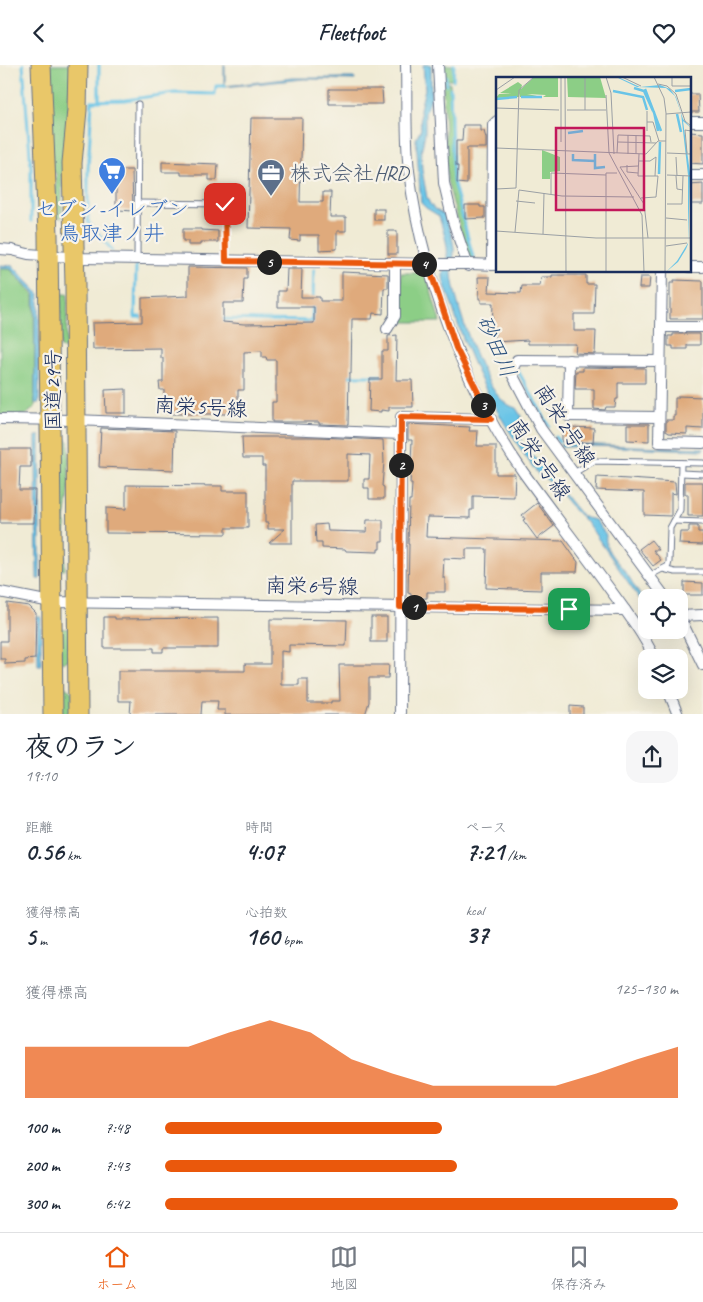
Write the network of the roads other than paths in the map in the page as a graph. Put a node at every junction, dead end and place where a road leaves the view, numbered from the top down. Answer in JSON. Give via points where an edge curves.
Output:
{"nodes":[{"id":1,"x":35,"y":65,"type":"edge"},
{"id":2,"x":41,"y":65,"type":"edge"},
{"id":3,"x":406,"y":65,"type":"edge"},
{"id":4,"x":438,"y":65,"type":"edge"},
{"id":5,"x":79,"y":68,"type":"edge"},
{"id":6,"x":138,"y":104,"type":"dead end"},
{"id":7,"x":496,"y":122,"type":"edge"},
{"id":8,"x":690,"y":122,"type":"edge"},
{"id":9,"x":703,"y":122,"type":"edge"},
{"id":10,"x":46,"y":145,"type":"junction"},
{"id":11,"x":495,"y":171,"type":"edge"},
{"id":12,"x":690,"y":175,"type":"edge"},
{"id":13,"x":703,"y":175,"type":"edge"},
{"id":14,"x":137,"y":203,"type":"junction"},
{"id":15,"x":0,"y":249,"type":"edge"},
{"id":16,"x":48,"y":255,"type":"junction"},
{"id":17,"x":75,"y":257,"type":"junction"},
{"id":18,"x":137,"y":259,"type":"junction"},
{"id":19,"x":226,"y":261,"type":"junction"},
{"id":20,"x":428,"y":264,"type":"junction"},
{"id":21,"x":395,"y":265,"type":"junction"},
{"id":22,"x":469,"y":265,"type":"junction"},
{"id":23,"x":494,"y":265,"type":"edge"},
{"id":24,"x":690,"y":267,"type":"edge"},
{"id":25,"x":703,"y":267,"type":"edge"},
{"id":26,"x":662,"y":273,"type":"edge"},
{"id":27,"x":661,"y":327,"type":"junction"},
{"id":28,"x":703,"y":327,"type":"edge"},
{"id":29,"x":387,"y":329,"type":"dead end"},
{"id":30,"x":569,"y":361,"type":"junction"},
{"id":31,"x":659,"y":361,"type":"junction"},
{"id":32,"x":659,"y":417,"type":"junction"},
{"id":33,"x":0,"y":419,"type":"edge"},
{"id":34,"x":49,"y":419,"type":"junction"},
{"id":35,"x":491,"y":419,"type":"junction"},
{"id":36,"x":76,"y":420,"type":"junction"},
{"id":37,"x":401,"y":434,"type":"junction"},
{"id":38,"x":703,"y":443,"type":"edge"},
{"id":39,"x":681,"y":463,"type":"junction"},
{"id":40,"x":703,"y":463,"type":"edge"},
{"id":41,"x":574,"y":473,"type":"junction"},
{"id":42,"x":681,"y":473,"type":"junction"},
{"id":43,"x":703,"y":473,"type":"edge"},
{"id":44,"x":674,"y":521,"type":"junction"},
{"id":45,"x":703,"y":522,"type":"edge"},
{"id":46,"x":663,"y":569,"type":"junction"},
{"id":47,"x":703,"y":572,"type":"edge"},
{"id":48,"x":649,"y":576,"type":"junction"},
{"id":49,"x":659,"y":589,"type":"edge"},
{"id":50,"x":0,"y":593,"type":"edge"},
{"id":51,"x":77,"y":601,"type":"junction"},
{"id":52,"x":51,"y":602,"type":"junction"},
{"id":53,"x":400,"y":607,"type":"junction"},
{"id":54,"x":625,"y":610,"type":"junction"},
{"id":55,"x":703,"y":615,"type":"edge"},
{"id":56,"x":688,"y":616,"type":"edge"},
{"id":57,"x":688,"y":634,"type":"edge"},
{"id":58,"x":650,"y":649,"type":"edge"},
{"id":59,"x":703,"y":665,"type":"edge"},
{"id":60,"x":672,"y":699,"type":"edge"},
{"id":61,"x":52,"y":714,"type":"edge"},
{"id":62,"x":78,"y":714,"type":"edge"},
{"id":63,"x":400,"y":714,"type":"edge"},
{"id":64,"x":678,"y":714,"type":"edge"}],
"edges":[{"from":1,"to":10,"type":"street"},
{"from":2,"to":10,"type":"highway","name":"国道29号"},
{"from":3,"to":20,"type":"street","name":"南栄3号線","via":[[408,168]]},
{"from":4,"to":22,"type":"street","via":[[444,183]]},
{"from":5,"to":17,"type":"highway","name":"国道29号","via":[[72,163]]},
{"from":6,"to":14,"type":"lane"},
{"from":7,"to":11,"type":"street","via":[[493,125]]},
{"from":8,"to":9,"type":"street"},
{"from":10,"to":16,"type":"highway","name":"国道29号"},
{"from":11,"to":23,"type":"street"},
{"from":12,"to":13,"type":"street"},
{"from":14,"to":18,"type":"lane"},
{"from":14,"to":19,"type":"lane","via":[[225,204]]},
{"from":15,"to":16,"type":"street"},
{"from":16,"to":17,"type":"street"},
{"from":16,"to":34,"type":"highway","name":"国道29号"},
{"from":17,"to":18,"type":"street"},
{"from":17,"to":36,"type":"highway","name":"国道29号"},
{"from":18,"to":19,"type":"street"},
{"from":19,"to":21,"type":"street"},
{"from":20,"to":21,"type":"street"},
{"from":20,"to":22,"type":"street","bridge":true},
{"from":20,"to":35,"type":"street","name":"南栄3号線","via":[[456,348]]},
{"from":21,"to":29,"type":"street","via":[[395,316]]},
{"from":22,"to":23,"type":"street"},
{"from":24,"to":25,"type":"street"},
{"from":26,"to":27,"type":"street"},
{"from":27,"to":28,"type":"street"},
{"from":27,"to":31,"type":"street"},
{"from":30,"to":31,"type":"street","name":"南栄2号線"},
{"from":30,"to":32,"type":"street","via":[[568,416]]},
{"from":30,"to":41,"type":"street","name":"南栄2号線","via":[[517,360],[510,372],[541,429]]},
{"from":31,"to":32,"type":"street"},
{"from":32,"to":38,"type":"street","via":[[659,442]]},
{"from":33,"to":34,"type":"street","name":"南栄5号線"},
{"from":34,"to":36,"type":"street","name":"南栄5号線"},
{"from":34,"to":52,"type":"highway","name":"国道29号"},
{"from":35,"to":37,"type":"street","via":[[401,417]]},
{"from":35,"to":54,"type":"street","name":"南栄3号線","via":[[524,473]]},
{"from":36,"to":37,"type":"street","name":"南栄5号線"},
{"from":36,"to":51,"type":"highway","name":"国道29号"},
{"from":37,"to":53,"type":"street"},
{"from":39,"to":40,"type":"lane"},
{"from":39,"to":41,"type":"lane","via":[[594,461]]},
{"from":39,"to":42,"type":"lane"},
{"from":41,"to":48,"type":"street","name":"南栄2号線"},
{"from":42,"to":43,"type":"lane"},
{"from":42,"to":44,"type":"lane","via":[[680,510]]},
{"from":44,"to":45,"type":"lane"},
{"from":44,"to":46,"type":"lane","via":[[670,528],[669,562]]},
{"from":46,"to":47,"type":"lane"},
{"from":46,"to":48,"type":"lane"},
{"from":48,"to":49,"type":"street","name":"南栄2号線"},
{"from":50,"to":52,"type":"street","name":"南栄6号線"},
{"from":51,"to":52,"type":"street","name":"南栄6号線"},
{"from":51,"to":53,"type":"street","name":"南栄6号線"},
{"from":51,"to":62,"type":"highway","name":"国道29号"},
{"from":52,"to":61,"type":"highway","name":"国道29号"},
{"from":53,"to":54,"type":"street","name":"南栄6号線"},
{"from":53,"to":63,"type":"street"},
{"from":54,"to":58,"type":"street","name":"南栄3号線"},
{"from":55,"to":56,"type":"street"},
{"from":57,"to":59,"type":"street"},
{"from":60,"to":64,"type":"street"}]}
